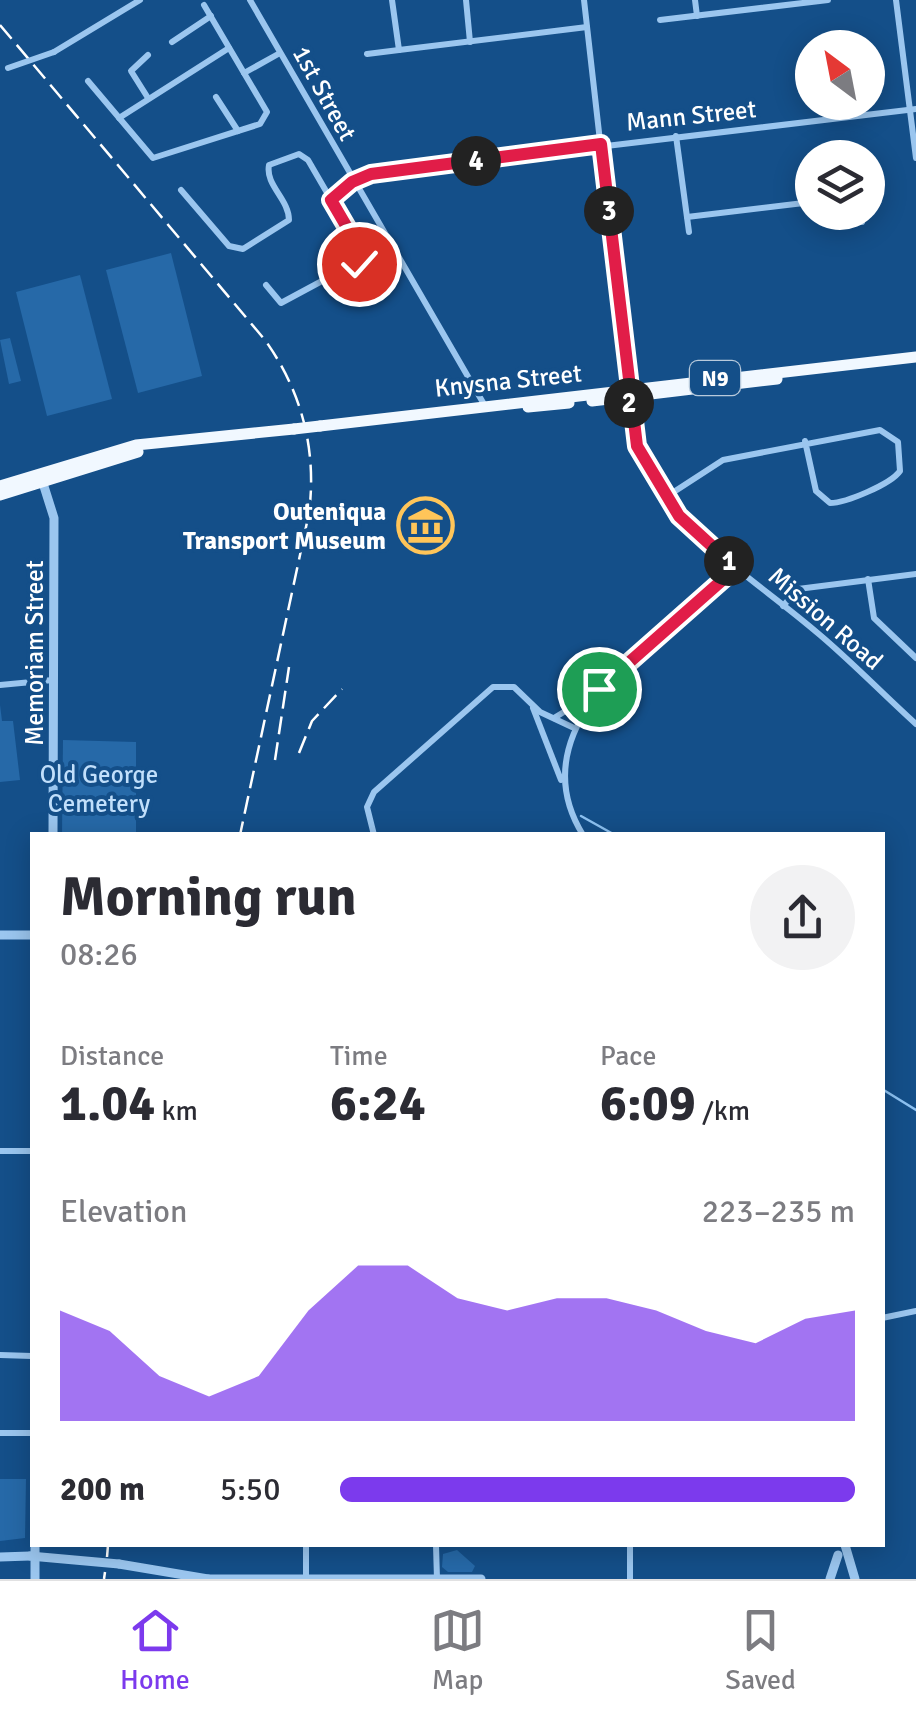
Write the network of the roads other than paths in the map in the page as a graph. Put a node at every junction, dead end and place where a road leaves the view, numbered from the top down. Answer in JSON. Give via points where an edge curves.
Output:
{"nodes":[{"id":1,"x":140,"y":0,"type":"edge"},
{"id":2,"x":250,"y":0,"type":"edge"},
{"id":3,"x":392,"y":0,"type":"edge"},
{"id":4,"x":466,"y":0,"type":"edge"},
{"id":5,"x":584,"y":0,"type":"edge"},
{"id":6,"x":695,"y":0,"type":"edge"},
{"id":7,"x":828,"y":0,"type":"edge"},
{"id":8,"x":896,"y":0,"type":"edge"},
{"id":9,"x":204,"y":6,"type":"dead end"},
{"id":10,"x":211,"y":16,"type":"junction"},
{"id":11,"x":697,"y":16,"type":"junction"},
{"id":12,"x":660,"y":20,"type":"dead end"},
{"id":13,"x":586,"y":28,"type":"junction"},
{"id":14,"x":172,"y":42,"type":"dead end"},
{"id":15,"x":470,"y":42,"type":"junction"},
{"id":16,"x":229,"y":48,"type":"junction"},
{"id":17,"x":398,"y":50,"type":"junction"},
{"id":18,"x":280,"y":53,"type":"junction"},
{"id":19,"x":366,"y":54,"type":"dead end"},
{"id":20,"x":148,"y":55,"type":"dead end"},
{"id":21,"x":4,"y":68,"type":"edge"},
{"id":22,"x":244,"y":73,"type":"junction"},
{"id":23,"x":88,"y":81,"type":"dead end"},
{"id":24,"x":216,"y":97,"type":"dead end"},
{"id":25,"x":148,"y":98,"type":"junction"},
{"id":26,"x":913,"y":109,"type":"edge"},
{"id":27,"x":118,"y":118,"type":"junction"},
{"id":28,"x":238,"y":132,"type":"junction"},
{"id":29,"x":676,"y":136,"type":"junction"},
{"id":30,"x":601,"y":144,"type":"junction"},
{"id":31,"x":916,"y":158,"type":"edge"},
{"id":32,"x":352,"y":182,"type":"junction"},
{"id":33,"x":181,"y":190,"type":"dead end"},
{"id":34,"x":331,"y":200,"type":"junction"},
{"id":35,"x":795,"y":204,"type":"edge"},
{"id":36,"x":687,"y":216,"type":"junction"},
{"id":37,"x":689,"y":232,"type":"dead end"},
{"id":38,"x":266,"y":285,"type":"dead end"},
{"id":39,"x":916,"y":357,"type":"edge"},
{"id":40,"x":916,"y":365,"type":"edge"},
{"id":41,"x":628,"y":393,"type":"junction"},
{"id":42,"x":486,"y":408,"type":"junction"},
{"id":43,"x":804,"y":441,"type":"junction"},
{"id":44,"x":42,"y":477,"type":"junction"},
{"id":45,"x":0,"y":486,"type":"edge"},
{"id":46,"x":0,"y":496,"type":"edge"},
{"id":47,"x":666,"y":497,"type":"junction"},
{"id":48,"x":736,"y":568,"type":"junction"},
{"id":49,"x":916,"y":574,"type":"edge"},
{"id":50,"x":868,"y":579,"type":"junction"},
{"id":51,"x":783,"y":606,"type":"junction"},
{"id":52,"x":916,"y":658,"type":"edge"},
{"id":53,"x":54,"y":680,"type":"junction"},
{"id":54,"x":0,"y":686,"type":"edge"},
{"id":55,"x":599,"y":689,"type":"junction"},
{"id":56,"x":531,"y":704,"type":"junction"},
{"id":57,"x":553,"y":718,"type":"junction"},
{"id":58,"x":916,"y":724,"type":"edge"},
{"id":59,"x":572,"y":727,"type":"junction"},
{"id":60,"x":565,"y":791,"type":"junction"},
{"id":61,"x":52,"y":832,"type":"edge"},
{"id":62,"x":373,"y":832,"type":"edge"},
{"id":63,"x":581,"y":832,"type":"edge"},
{"id":64,"x":0,"y":935,"type":"edge"},
{"id":65,"x":30,"y":936,"type":"edge"},
{"id":66,"x":0,"y":1150,"type":"edge"},
{"id":67,"x":30,"y":1151,"type":"edge"},
{"id":68,"x":916,"y":1311,"type":"edge"},
{"id":69,"x":885,"y":1317,"type":"edge"},
{"id":70,"x":0,"y":1355,"type":"edge"},
{"id":71,"x":30,"y":1356,"type":"edge"},
{"id":72,"x":0,"y":1433,"type":"edge"},
{"id":73,"x":30,"y":1433,"type":"edge"},
{"id":74,"x":35,"y":1547,"type":"edge"},
{"id":75,"x":306,"y":1547,"type":"edge"},
{"id":76,"x":436,"y":1547,"type":"edge"},
{"id":77,"x":630,"y":1547,"type":"edge"},
{"id":78,"x":841,"y":1548,"type":"edge"},
{"id":79,"x":0,"y":1557,"type":"edge"},
{"id":80,"x":244,"y":1578,"type":"edge"},
{"id":81,"x":306,"y":1578,"type":"edge"},
{"id":82,"x":34,"y":1579,"type":"edge"},
{"id":83,"x":206,"y":1579,"type":"edge"},
{"id":84,"x":436,"y":1579,"type":"edge"},
{"id":85,"x":482,"y":1579,"type":"edge"},
{"id":86,"x":630,"y":1579,"type":"edge"},
{"id":87,"x":833,"y":1579,"type":"edge"},
{"id":88,"x":855,"y":1579,"type":"edge"}],
"edges":[{"from":1,"to":21,"type":"street","bridge":true,"via":[[54,52]]},
{"from":2,"to":18,"type":"street","name":"1st Street"},
{"from":3,"to":17,"type":"street"},
{"from":4,"to":15,"type":"street"},
{"from":5,"to":13,"type":"street","name":"Mission Road"},
{"from":6,"to":11,"type":"street"},
{"from":7,"to":11,"type":"street"},
{"from":8,"to":26,"type":"street"},
{"from":9,"to":10,"type":"street"},
{"from":10,"to":14,"type":"street"},
{"from":10,"to":16,"type":"street"},
{"from":11,"to":12,"type":"street"},
{"from":13,"to":15,"type":"street"},
{"from":13,"to":30,"type":"street","name":"Mission Road"},
{"from":15,"to":17,"type":"street"},
{"from":16,"to":22,"type":"street"},
{"from":16,"to":25,"type":"street"},
{"from":17,"to":19,"type":"street"},
{"from":18,"to":22,"type":"street"},
{"from":18,"to":32,"type":"street","name":"1st Street"},
{"from":20,"to":25,"type":"street","via":[[131,72]]},
{"from":22,"to":28,"type":"street","via":[[267,115]]},
{"from":23,"to":27,"type":"street"},
{"from":24,"to":28,"type":"street"},
{"from":25,"to":27,"type":"street"},
{"from":26,"to":29,"type":"street","name":"Mann Street"},
{"from":26,"to":31,"type":"street"},
{"from":27,"to":28,"type":"street","via":[[153,158]]},
{"from":29,"to":30,"type":"street","name":"Mann Street"},
{"from":29,"to":36,"type":"street"},
{"from":30,"to":32,"type":"street","name":"Mann Street","via":[[371,174]]},
{"from":30,"to":41,"type":"street","name":"Mission Road"},
{"from":32,"to":34,"type":"street"},
{"from":32,"to":42,"type":"street","name":"1st Street"},
{"from":33,"to":34,"type":"street","via":[[238,249],[289,220],[267,172],[273,163],[304,156]]},
{"from":34,"to":38,"type":"street","via":[[362,253],[359,264],[281,303]]},
{"from":35,"to":36,"type":"street"},
{"from":36,"to":37,"type":"street"},
{"from":39,"to":41,"type":"highway","name":"Knysna Street","number":"N9"},
{"from":40,"to":41,"type":"highway","name":"Knysna Street","number":"N9"},
{"from":41,"to":42,"type":"highway","name":"Knysna Street","number":"N9"},
{"from":41,"to":47,"type":"street","name":"Mission Road","via":[[637,446]]},
{"from":42,"to":44,"type":"highway","name":"Knysna Street","number":"N9","bridge":true,"via":[[175,443]]},
{"from":43,"to":43,"type":"street","via":[[816,491],[830,503],[890,482],[900,471],[898,442],[886,431]]},
{"from":43,"to":47,"type":"street","via":[[723,460]]},
{"from":44,"to":45,"type":"highway","number":"N9"},
{"from":44,"to":46,"type":"highway","number":"N9"},
{"from":44,"to":53,"type":"street","name":"Memoriam Street","via":[[54,516]]},
{"from":47,"to":48,"type":"street","name":"Mission Road"},
{"from":48,"to":51,"type":"street","name":"Mission Road"},
{"from":48,"to":55,"type":"street"},
{"from":49,"to":50,"type":"street"},
{"from":50,"to":51,"type":"street","via":[[798,589]]},
{"from":50,"to":52,"type":"street","via":[[874,618]]},
{"from":51,"to":58,"type":"street","name":"Mission Road"},
{"from":53,"to":54,"type":"street"},
{"from":53,"to":61,"type":"street","name":"Memoriam Street"},
{"from":55,"to":57,"type":"street"},
{"from":55,"to":59,"type":"street"},
{"from":56,"to":57,"type":"street"},
{"from":56,"to":60,"type":"street"},
{"from":56,"to":62,"type":"street","via":[[509,686],[486,691],[374,792],[367,807]]},
{"from":57,"to":59,"type":"street"},
{"from":59,"to":60,"type":"street"},
{"from":60,"to":63,"type":"street"},
{"from":64,"to":65,"type":"street"},
{"from":66,"to":67,"type":"street"},
{"from":68,"to":69,"type":"street"},
{"from":70,"to":71,"type":"street"},
{"from":72,"to":73,"type":"street"},
{"from":74,"to":82,"type":"street"},
{"from":75,"to":81,"type":"street"},
{"from":76,"to":84,"type":"street"},
{"from":77,"to":86,"type":"street"},
{"from":78,"to":87,"type":"street"},
{"from":78,"to":88,"type":"street"},
{"from":79,"to":83,"type":"street","bridge":true,"via":[[77,1558]]},
{"from":80,"to":81,"type":"street"},
{"from":80,"to":83,"type":"street"},
{"from":81,"to":84,"type":"street"},
{"from":84,"to":85,"type":"street"}]}
